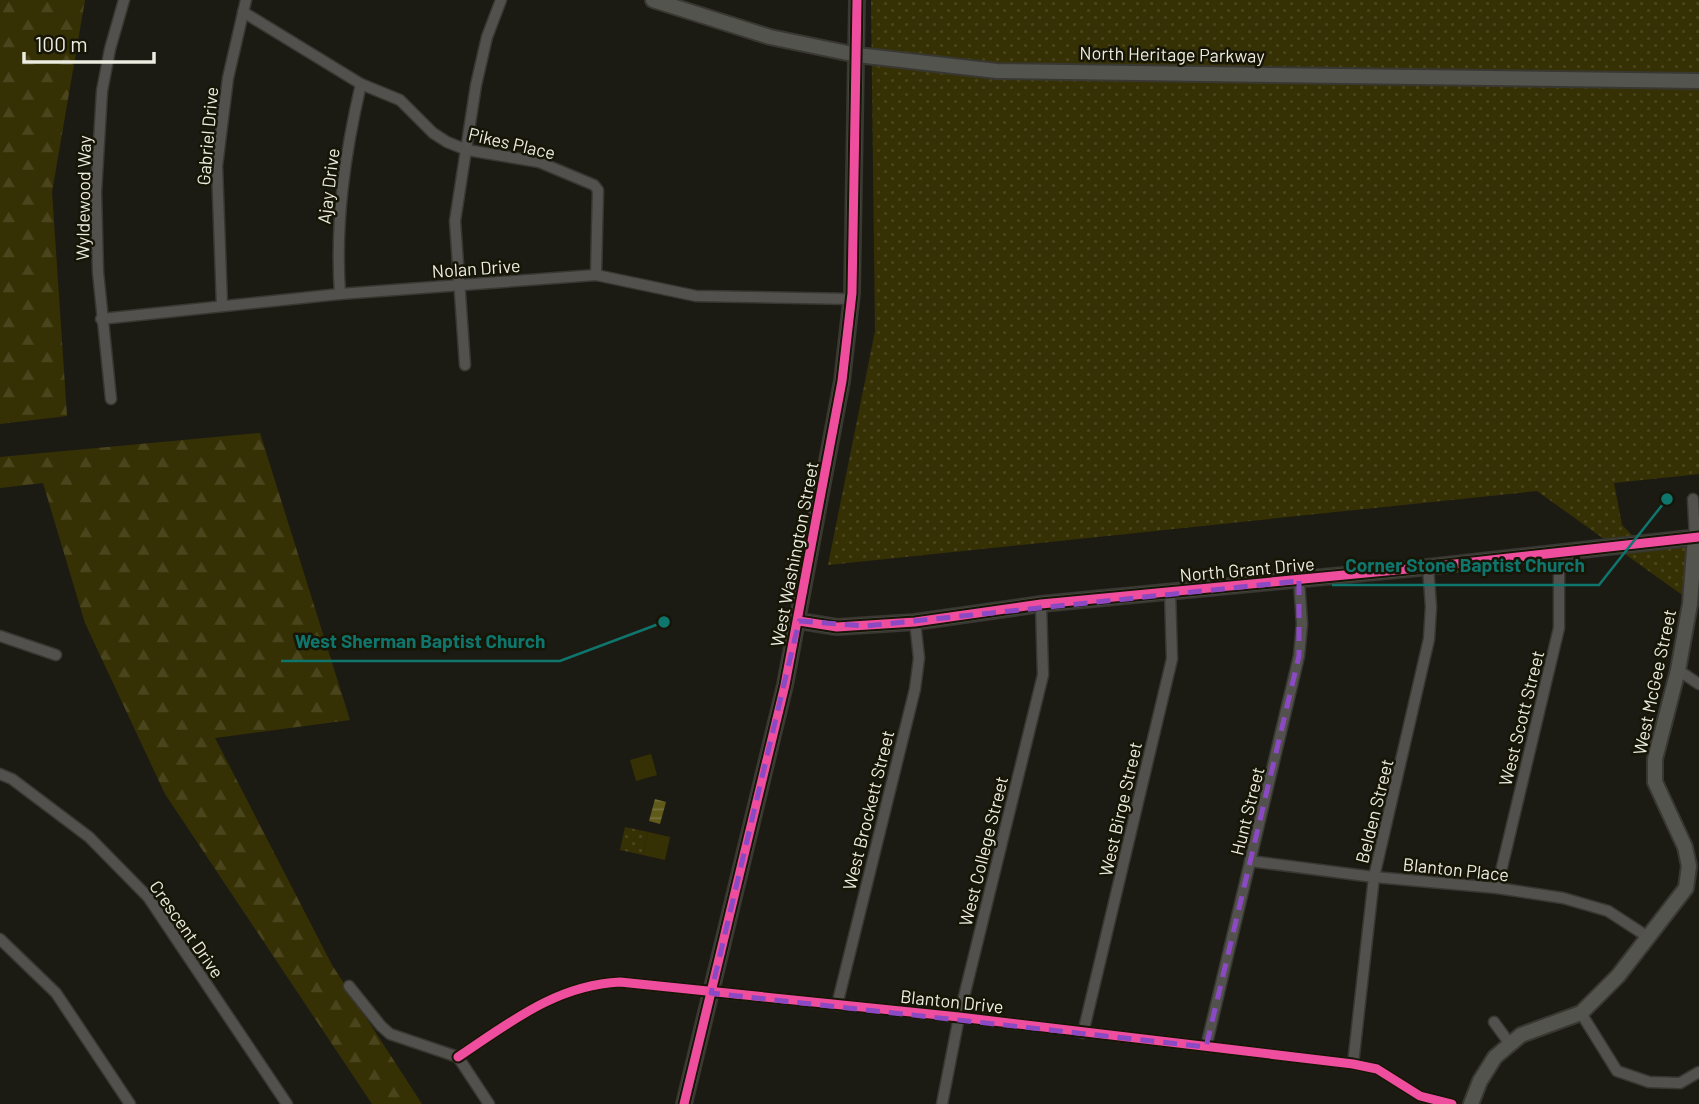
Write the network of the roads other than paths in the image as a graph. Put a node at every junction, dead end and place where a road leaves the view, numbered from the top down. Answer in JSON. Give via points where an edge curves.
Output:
{"nodes":[{"id":1,"x":124,"y":0,"type":"edge"},
{"id":2,"x":246,"y":0,"type":"edge"},
{"id":3,"x":501,"y":0,"type":"edge"},
{"id":4,"x":653,"y":0,"type":"edge"},
{"id":5,"x":857,"y":0,"type":"edge"},
{"id":6,"x":243,"y":12,"type":"junction"},
{"id":7,"x":857,"y":55,"type":"junction"},
{"id":8,"x":1699,"y":81,"type":"edge"},
{"id":9,"x":361,"y":84,"type":"junction"},
{"id":10,"x":467,"y":150,"type":"junction"},
{"id":11,"x":596,"y":275,"type":"junction"},
{"id":12,"x":460,"y":286,"type":"junction"},
{"id":13,"x":340,"y":294,"type":"junction"},
{"id":14,"x":852,"y":299,"type":"junction"},
{"id":15,"x":222,"y":306,"type":"junction"},
{"id":16,"x":102,"y":319,"type":"junction"},
{"id":17,"x":465,"y":365,"type":"dead end"},
{"id":18,"x":111,"y":399,"type":"dead end"},
{"id":19,"x":1693,"y":499,"type":"dead end"},
{"id":20,"x":1697,"y":537,"type":"edge"},
{"id":21,"x":1559,"y":553,"type":"junction"},
{"id":22,"x":1428,"y":568,"type":"junction"},
{"id":23,"x":1299,"y":581,"type":"junction"},
{"id":24,"x":1170,"y":591,"type":"junction"},
{"id":25,"x":1041,"y":604,"type":"junction"},
{"id":26,"x":799,"y":621,"type":"junction"},
{"id":27,"x":915,"y":622,"type":"junction"},
{"id":28,"x":0,"y":636,"type":"edge"},
{"id":29,"x":57,"y":654,"type":"dead end"},
{"id":30,"x":1678,"y":670,"type":"junction"},
{"id":31,"x":1699,"y":684,"type":"edge"},
{"id":32,"x":0,"y":774,"type":"edge"},
{"id":33,"x":1250,"y":861,"type":"junction"},
{"id":34,"x":1374,"y":877,"type":"junction"},
{"id":35,"x":1497,"y":888,"type":"junction"},
{"id":36,"x":1648,"y":937,"type":"junction"},
{"id":37,"x":0,"y":939,"type":"edge"},
{"id":38,"x":349,"y":986,"type":"dead end"},
{"id":39,"x":711,"y":993,"type":"junction"},
{"id":40,"x":837,"y":1005,"type":"junction"},
{"id":41,"x":1581,"y":1013,"type":"junction"},
{"id":42,"x":959,"y":1017,"type":"junction"},
{"id":43,"x":1494,"y":1022,"type":"dead end"},
{"id":44,"x":1083,"y":1033,"type":"junction"},
{"id":45,"x":1510,"y":1044,"type":"junction"},
{"id":46,"x":1206,"y":1046,"type":"junction"},
{"id":47,"x":458,"y":1057,"type":"junction"},
{"id":48,"x":1353,"y":1064,"type":"junction"},
{"id":49,"x":1699,"y":1072,"type":"edge"},
{"id":50,"x":130,"y":1104,"type":"edge"},
{"id":51,"x":287,"y":1104,"type":"edge"},
{"id":52,"x":489,"y":1104,"type":"edge"},
{"id":53,"x":684,"y":1104,"type":"edge"},
{"id":54,"x":942,"y":1104,"type":"edge"},
{"id":55,"x":1452,"y":1104,"type":"edge"},
{"id":56,"x":1471,"y":1104,"type":"edge"}],
"edges":[{"from":1,"to":16,"type":"street","name":"Wyldewood Way","via":[[102,91],[96,192]]},
{"from":2,"to":6,"type":"street"},
{"from":3,"to":10,"type":"street","via":[[476,85]]},
{"from":4,"to":7,"type":"street","name":"North Heritage Parkway","via":[[770,37]]},
{"from":5,"to":7,"type":"street","name":"West Washington Street"},
{"from":6,"to":9,"type":"street","name":"Pikes Place"},
{"from":6,"to":15,"type":"street","name":"Gabriel Drive","via":[[228,78],[217,166]]},
{"from":7,"to":8,"type":"street","name":"North Heritage Parkway","via":[[997,71]]},
{"from":7,"to":14,"type":"street","name":"West Washington Street"},
{"from":9,"to":10,"type":"street","name":"Pikes Place","via":[[400,100],[433,132]]},
{"from":9,"to":13,"type":"street","name":"Ajay Drive","via":[[342,191]]},
{"from":10,"to":11,"type":"street","name":"Pikes Place","via":[[539,162],[594,185],[598,190]]},
{"from":10,"to":12,"type":"street","via":[[455,221]]},
{"from":11,"to":12,"type":"street","name":"Nolan Drive"},
{"from":11,"to":14,"type":"street","name":"Nolan Drive","via":[[696,296]]},
{"from":12,"to":13,"type":"street","name":"Nolan Drive"},
{"from":12,"to":17,"type":"street"},
{"from":13,"to":15,"type":"street","name":"Nolan Drive"},
{"from":14,"to":26,"type":"street","name":"West Washington Street"},
{"from":15,"to":16,"type":"street","name":"Nolan Drive"},
{"from":16,"to":18,"type":"street","name":"Wyldewood Way"},
{"from":19,"to":20,"type":"street","name":"West McGee Street"},
{"from":20,"to":21,"type":"street","name":"North Grant Drive"},
{"from":20,"to":30,"type":"street","name":"West McGee Street"},
{"from":21,"to":22,"type":"street","name":"North Grant Drive"},
{"from":21,"to":35,"type":"street","name":"West Scott Street","via":[[1559,628]]},
{"from":22,"to":23,"type":"street","name":"North Grant Drive"},
{"from":22,"to":34,"type":"street","name":"Belden Street","via":[[1429,639]]},
{"from":23,"to":24,"type":"street","name":"North Grant Drive"},
{"from":23,"to":33,"type":"street","name":"Hunt Street","via":[[1299,656]]},
{"from":24,"to":25,"type":"street","name":"North Grant Drive"},
{"from":24,"to":44,"type":"street","name":"West Birge Street","via":[[1172,659]]},
{"from":25,"to":27,"type":"street","name":"North Grant Drive"},
{"from":25,"to":42,"type":"street","name":"West College Street","via":[[1043,675]]},
{"from":26,"to":27,"type":"street","name":"North Grant Drive","via":[[838,627]]},
{"from":26,"to":39,"type":"street","name":"West Washington Street"},
{"from":27,"to":40,"type":"street","name":"West Brockett Street","via":[[919,658],[915,688]]},
{"from":28,"to":29,"type":"street"},
{"from":30,"to":31,"type":"street"},
{"from":30,"to":36,"type":"street","name":"West McGee Street","via":[[1655,759],[1656,782],[1689,866],[1686,888]]},
{"from":32,"to":51,"type":"street","name":"Crescent Drive","via":[[89,836],[148,897]]},
{"from":33,"to":34,"type":"street","name":"Blanton Place"},
{"from":33,"to":46,"type":"street","name":"Hunt Street"},
{"from":34,"to":35,"type":"street","name":"Blanton Place"},
{"from":34,"to":48,"type":"street","name":"Belden Street"},
{"from":35,"to":36,"type":"street","name":"Blanton Place","via":[[1563,898],[1608,911]]},
{"from":36,"to":41,"type":"street","name":"West McGee Street"},
{"from":37,"to":50,"type":"street","via":[[56,993]]},
{"from":38,"to":47,"type":"street","via":[[390,1034]]},
{"from":39,"to":40,"type":"street","name":"Blanton Drive"},
{"from":39,"to":47,"type":"street","name":"Blanton Drive","via":[[620,982],[580,987],[535,1006]]},
{"from":39,"to":53,"type":"street","name":"West Washington Street"},
{"from":40,"to":42,"type":"street","name":"Blanton Drive"},
{"from":41,"to":45,"type":"street","name":"West McGee Street","via":[[1521,1035]]},
{"from":41,"to":49,"type":"street","via":[[1616,1071],[1649,1082],[1680,1083]]},
{"from":42,"to":44,"type":"street","name":"Blanton Drive"},
{"from":42,"to":54,"type":"street","name":"West College Street"},
{"from":43,"to":45,"type":"street"},
{"from":44,"to":46,"type":"street","name":"Blanton Drive"},
{"from":45,"to":56,"type":"street","name":"West McGee Street","via":[[1495,1057]]},
{"from":46,"to":48,"type":"street","name":"Blanton Drive"},
{"from":47,"to":52,"type":"street"},
{"from":48,"to":55,"type":"street","name":"Blanton Drive","via":[[1377,1069],[1420,1096]]}]}
